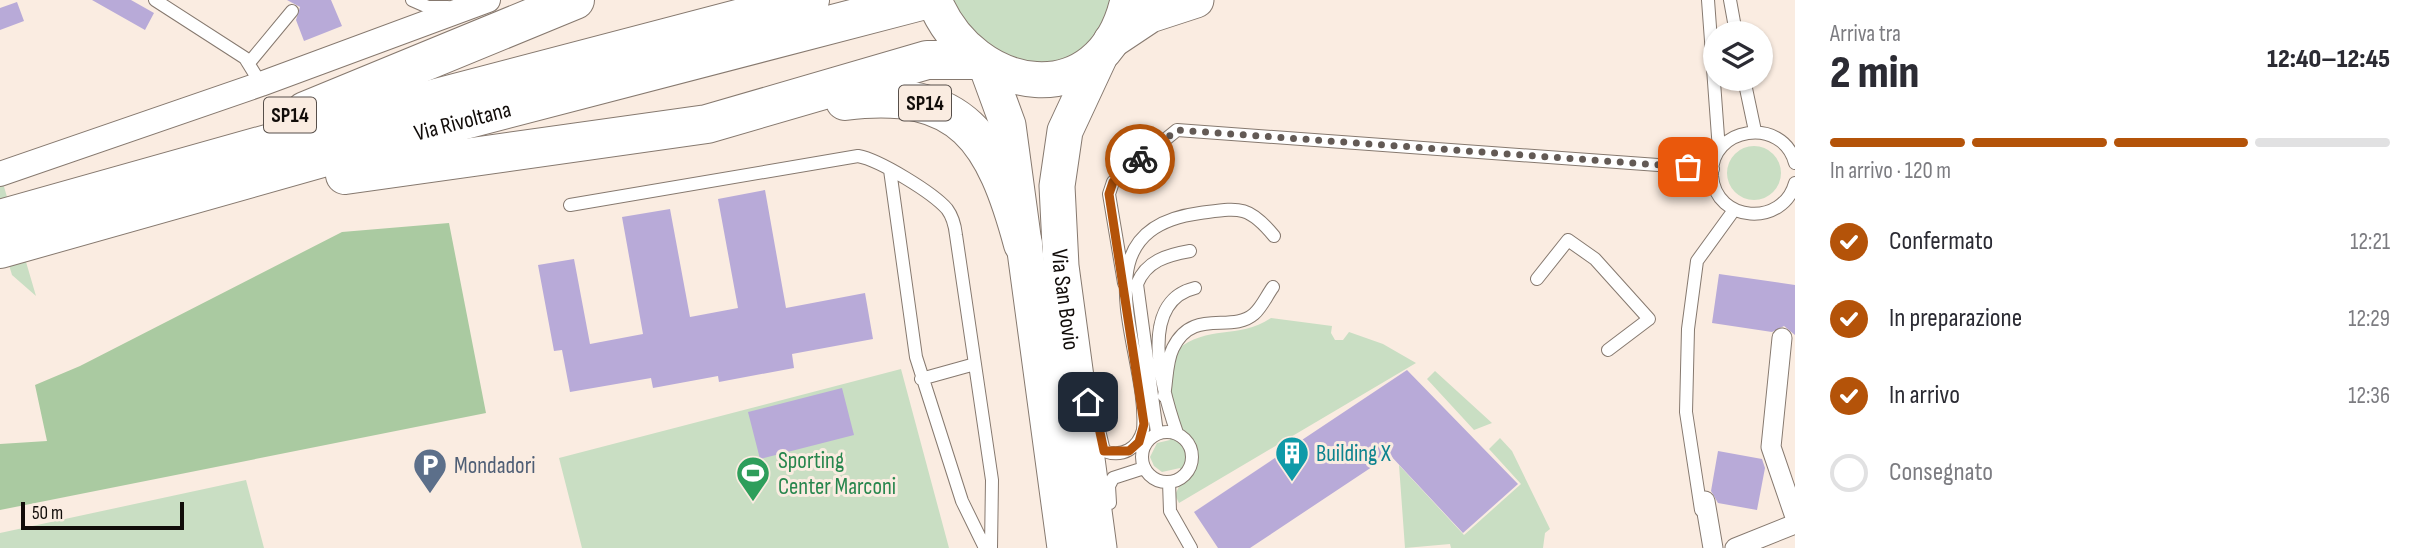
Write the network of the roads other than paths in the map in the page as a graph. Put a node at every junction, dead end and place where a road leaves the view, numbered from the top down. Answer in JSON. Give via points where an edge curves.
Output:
{"nodes":[{"id":1,"x":155,"y":0,"type":"edge"},
{"id":2,"x":412,"y":0,"type":"edge"},
{"id":3,"x":575,"y":0,"type":"edge"},
{"id":4,"x":810,"y":0,"type":"edge"},
{"id":5,"x":925,"y":0,"type":"edge"},
{"id":6,"x":934,"y":0,"type":"edge"},
{"id":7,"x":1128,"y":0,"type":"edge"},
{"id":8,"x":1196,"y":0,"type":"edge"},
{"id":9,"x":1708,"y":0,"type":"edge"},
{"id":10,"x":1730,"y":0,"type":"edge"},
{"id":11,"x":479,"y":3,"type":"edge"},
{"id":12,"x":292,"y":11,"type":"dead end"},
{"id":13,"x":1733,"y":21,"type":"edge"},
{"id":14,"x":1105,"y":49,"type":"junction"},
{"id":15,"x":982,"y":62,"type":"junction"},
{"id":16,"x":255,"y":73,"type":"junction"},
{"id":17,"x":1747,"y":91,"type":"edge"},
{"id":18,"x":746,"y":114,"type":"junction"},
{"id":19,"x":1755,"y":131,"type":"junction"},
{"id":20,"x":1719,"y":150,"type":"junction"},
{"id":21,"x":1795,"y":163,"type":"edge"},
{"id":22,"x":1713,"y":169,"type":"junction"},
{"id":23,"x":890,"y":170,"type":"junction"},
{"id":24,"x":0,"y":174,"type":"edge"},
{"id":25,"x":1795,"y":183,"type":"edge"},
{"id":26,"x":570,"y":205,"type":"dead end"},
{"id":27,"x":1734,"y":210,"type":"junction"},
{"id":28,"x":0,"y":218,"type":"edge"},
{"id":29,"x":1273,"y":236,"type":"dead end"},
{"id":30,"x":40,"y":237,"type":"junction"},
{"id":31,"x":1023,"y":244,"type":"junction"},
{"id":32,"x":0,"y":249,"type":"edge"},
{"id":33,"x":1189,"y":251,"type":"dead end"},
{"id":34,"x":1537,"y":279,"type":"dead end"},
{"id":35,"x":1124,"y":283,"type":"junction"},
{"id":36,"x":1273,"y":287,"type":"dead end"},
{"id":37,"x":1195,"y":288,"type":"dead end"},
{"id":38,"x":1782,"y":338,"type":"dead end"},
{"id":39,"x":1608,"y":350,"type":"dead end"},
{"id":40,"x":975,"y":364,"type":"junction"},
{"id":41,"x":921,"y":379,"type":"junction"},
{"id":42,"x":1077,"y":381,"type":"junction"},
{"id":43,"x":1164,"y":396,"type":"junction"},
{"id":44,"x":1157,"y":433,"type":"junction"},
{"id":45,"x":1177,"y":433,"type":"junction"},
{"id":46,"x":1144,"y":468,"type":"junction"},
{"id":47,"x":1169,"y":482,"type":"junction"},
{"id":48,"x":1705,"y":500,"type":"dead end"},
{"id":49,"x":1111,"y":515,"type":"dead end"},
{"id":50,"x":1795,"y":517,"type":"edge"},
{"id":51,"x":1795,"y":524,"type":"edge"},
{"id":52,"x":985,"y":548,"type":"edge"},
{"id":53,"x":991,"y":548,"type":"edge"},
{"id":54,"x":1065,"y":548,"type":"edge"},
{"id":55,"x":1100,"y":548,"type":"edge"},
{"id":56,"x":1191,"y":548,"type":"edge"},
{"id":57,"x":1712,"y":548,"type":"edge"},
{"id":58,"x":1735,"y":548,"type":"edge"}],
"edges":[{"from":1,"to":16,"type":"lane"},
{"from":2,"to":11,"type":"lane","via":[[428,7]]},
{"from":3,"to":28,"type":"highway","number":"SP14","via":[[320,106],[135,160]]},
{"from":4,"to":28,"type":"highway","name":"Via Rivoltana","number":"SP14"},
{"from":5,"to":30,"type":"highway","name":"Via Rivoltana","number":"SP14","via":[[361,147]]},
{"from":6,"to":15,"type":"main road","via":[[949,31]]},
{"from":7,"to":14,"type":"main road","name":"Via San Bovio"},
{"from":8,"to":14,"type":"main road","via":[[1150,15]]},
{"from":9,"to":20,"type":"lane"},
{"from":10,"to":13,"type":"lane"},
{"from":11,"to":16,"type":"street"},
{"from":12,"to":16,"type":"lane"},
{"from":14,"to":15,"type":"main road","via":[[1084,69],[1045,81],[1014,77]]},
{"from":14,"to":42,"type":"main road","name":"Via San Bovio","via":[[1072,110],[1057,173],[1060,253]]},
{"from":15,"to":18,"type":"highway","number":"SP14","via":[[927,60]]},
{"from":15,"to":31,"type":"main road","name":"Via San Bovio","via":[[1006,114]]},
{"from":16,"to":24,"type":"street"},
{"from":17,"to":19,"type":"lane"},
{"from":18,"to":30,"type":"highway","via":[[635,135],[384,168],[300,184],[192,213]]},
{"from":18,"to":31,"type":"highway","number":"SP14","via":[[884,96],[909,98],[946,112],[968,127],[993,159]]},
{"from":19,"to":20,"type":"lane","via":[[1735,136]]},
{"from":19,"to":21,"type":"lane","via":[[1783,142]]},
{"from":20,"to":22,"type":"lane"},
{"from":22,"to":27,"type":"lane","via":[[1717,192]]},
{"from":22,"to":35,"type":"lane","via":[[1177,130],[1113,182],[1109,194]]},
{"from":23,"to":26,"type":"lane","via":[[866,157],[850,156]]},
{"from":23,"to":40,"type":"lane","via":[[952,216]]},
{"from":23,"to":41,"type":"lane"},
{"from":25,"to":27,"type":"lane","via":[[1788,198],[1773,211],[1753,215]]},
{"from":27,"to":57,"type":"lane","via":[[1697,261],[1688,329],[1686,412]]},
{"from":29,"to":35,"type":"lane","via":[[1259,217],[1245,209],[1166,222],[1146,234],[1134,249]]},
{"from":30,"to":32,"type":"highway","name":"Via Rivoltana","number":"SP14"},
{"from":31,"to":54,"type":"main road","name":"Via San Bovio"},
{"from":33,"to":44,"type":"lane","via":[[1161,258],[1141,274],[1137,284]]},
{"from":34,"to":39,"type":"lane","via":[[1569,240],[1618,282],[1650,319]]},
{"from":35,"to":42,"type":"lane","via":[[1143,430],[1129,451],[1110,453],[1102,445],[1096,417]]},
{"from":36,"to":43,"type":"lane","via":[[1244,319],[1197,324],[1185,332],[1172,351]]},
{"from":37,"to":43,"type":"lane","via":[[1171,301],[1162,315],[1158,336]]},
{"from":38,"to":50,"type":"street","via":[[1771,447]]},
{"from":40,"to":41,"type":"lane"},
{"from":40,"to":53,"type":"lane","via":[[992,480]]},
{"from":41,"to":52,"type":"lane","via":[[962,501]]},
{"from":42,"to":55,"type":"main road","name":"Via San Bovio"},
{"from":43,"to":45,"type":"lane"},
{"from":44,"to":45,"type":"lane"},
{"from":44,"to":46,"type":"lane","via":[[1144,448]]},
{"from":45,"to":47,"type":"lane","via":[[1189,444],[1193,460],[1185,475]]},
{"from":46,"to":47,"type":"lane","via":[[1154,479]]},
{"from":46,"to":49,"type":"lane","via":[[1110,481]]},
{"from":47,"to":56,"type":"lane","via":[[1170,511]]},
{"from":48,"to":57,"type":"street"},
{"from":51,"to":58,"type":"street"}]}
